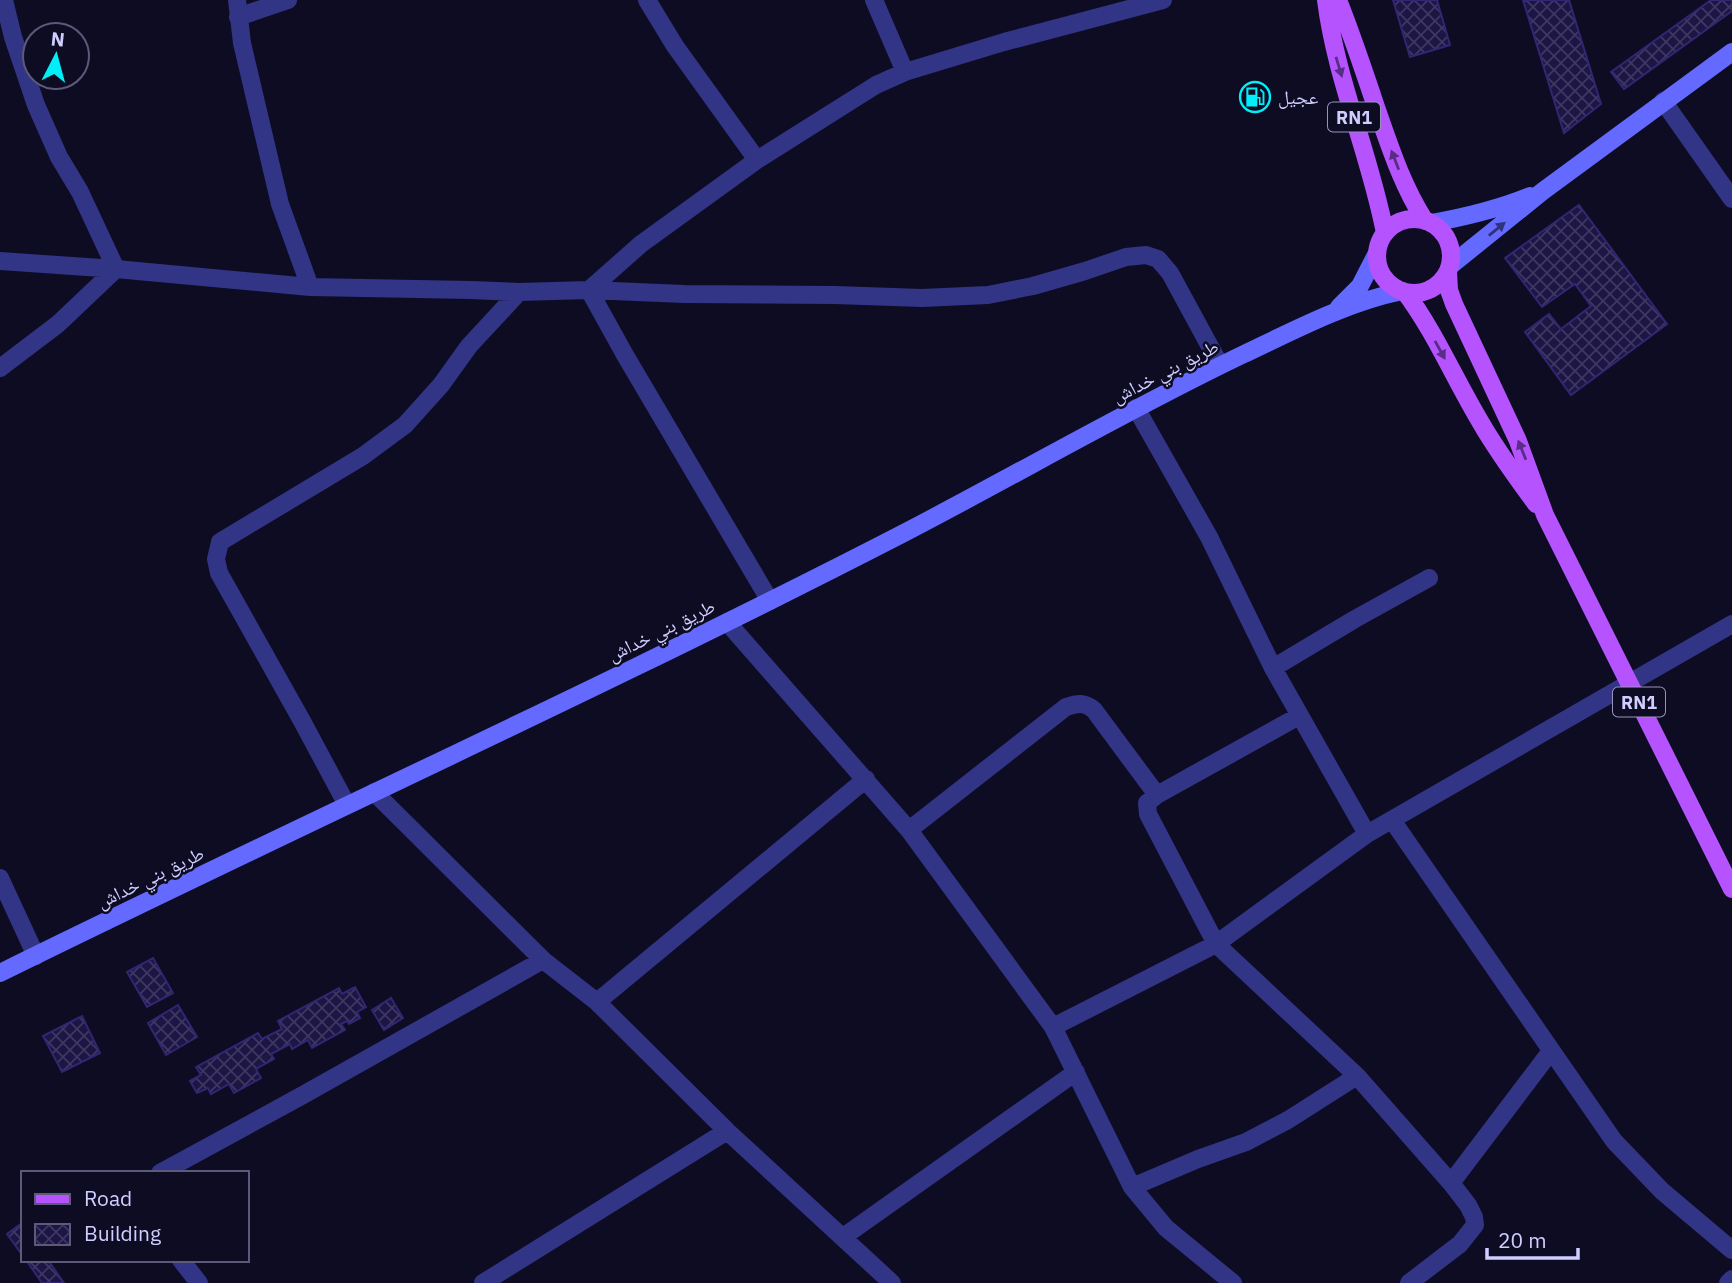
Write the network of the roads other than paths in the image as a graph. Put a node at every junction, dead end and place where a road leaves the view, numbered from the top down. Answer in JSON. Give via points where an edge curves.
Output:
{"nodes":[{"id":1,"x":4,"y":0,"type":"edge"},
{"id":2,"x":288,"y":0,"type":"edge"},
{"id":3,"x":647,"y":0,"type":"edge"},
{"id":4,"x":874,"y":0,"type":"edge"},
{"id":5,"x":1163,"y":0,"type":"edge"},
{"id":6,"x":1326,"y":0,"type":"edge"},
{"id":7,"x":1338,"y":0,"type":"edge"},
{"id":8,"x":238,"y":8,"type":"edge"},
{"id":9,"x":1732,"y":52,"type":"edge"},
{"id":10,"x":905,"y":72,"type":"junction"},
{"id":11,"x":1663,"y":101,"type":"junction"},
{"id":12,"x":757,"y":160,"type":"junction"},
{"id":13,"x":1543,"y":191,"type":"junction"},
{"id":14,"x":1732,"y":199,"type":"edge"},
{"id":15,"x":1428,"y":222,"type":"junction"},
{"id":16,"x":1385,"y":233,"type":"junction"},
{"id":17,"x":1377,"y":253,"type":"junction"},
{"id":18,"x":0,"y":261,"type":"edge"},
{"id":19,"x":116,"y":269,"type":"junction"},
{"id":20,"x":1449,"y":269,"type":"junction"},
{"id":21,"x":310,"y":287,"type":"junction"},
{"id":22,"x":589,"y":290,"type":"junction"},
{"id":23,"x":1404,"y":291,"type":"junction"},
{"id":24,"x":519,"y":292,"type":"junction"},
{"id":25,"x":1334,"y":312,"type":"junction"},
{"id":26,"x":1220,"y":365,"type":"junction"},
{"id":27,"x":0,"y":368,"type":"edge"},
{"id":28,"x":1136,"y":408,"type":"junction"},
{"id":29,"x":1545,"y":515,"type":"junction"},
{"id":30,"x":1429,"y":578,"type":"dead end"},
{"id":31,"x":770,"y":601,"type":"junction"},
{"id":32,"x":727,"y":622,"type":"junction"},
{"id":33,"x":1732,"y":624,"type":"edge"},
{"id":34,"x":1273,"y":668,"type":"junction"},
{"id":35,"x":1629,"y":683,"type":"junction"},
{"id":36,"x":1299,"y":716,"type":"junction"},
{"id":37,"x":866,"y":779,"type":"junction"},
{"id":38,"x":374,"y":792,"type":"junction"},
{"id":39,"x":1157,"y":795,"type":"junction"},
{"id":40,"x":347,"y":805,"type":"junction"},
{"id":41,"x":1392,"y":820,"type":"junction"},
{"id":42,"x":909,"y":830,"type":"junction"},
{"id":43,"x":1367,"y":834,"type":"junction"},
{"id":44,"x":0,"y":878,"type":"edge"},
{"id":45,"x":1732,"y":889,"type":"edge"},
{"id":46,"x":1216,"y":944,"type":"junction"},
{"id":47,"x":36,"y":956,"type":"junction"},
{"id":48,"x":543,"y":960,"type":"junction"},
{"id":49,"x":0,"y":973,"type":"edge"},
{"id":50,"x":597,"y":1002,"type":"junction"},
{"id":51,"x":1053,"y":1027,"type":"junction"},
{"id":52,"x":1551,"y":1051,"type":"junction"},
{"id":53,"x":1076,"y":1072,"type":"junction"},
{"id":54,"x":1357,"y":1076,"type":"junction"},
{"id":55,"x":727,"y":1130,"type":"junction"},
{"id":56,"x":164,"y":1171,"type":"edge"},
{"id":57,"x":1451,"y":1182,"type":"junction"},
{"id":58,"x":1132,"y":1187,"type":"junction"},
{"id":59,"x":843,"y":1237,"type":"junction"},
{"id":60,"x":1732,"y":1250,"type":"edge"},
{"id":61,"x":183,"y":1262,"type":"edge"},
{"id":62,"x":1732,"y":1279,"type":"edge"},
{"id":63,"x":199,"y":1283,"type":"edge"},
{"id":64,"x":483,"y":1283,"type":"edge"},
{"id":65,"x":892,"y":1283,"type":"edge"},
{"id":66,"x":1233,"y":1283,"type":"edge"},
{"id":67,"x":1409,"y":1283,"type":"edge"},
{"id":68,"x":1728,"y":1283,"type":"edge"}],
"edges":[{"from":1,"to":19,"type":"street","via":[[36,105]]},
{"from":2,"to":8,"type":"street"},
{"from":3,"to":12,"type":"street"},
{"from":4,"to":10,"type":"street"},
{"from":5,"to":10,"type":"street"},
{"from":6,"to":16,"type":"main road","number":"RN1","one_way":true,"via":[[1334,50]]},
{"from":15,"to":7,"type":"main road","number":"RN1","one_way":true,"via":[[1396,164]]},
{"from":8,"to":21,"type":"street","via":[[280,204]]},
{"from":9,"to":11,"type":"main road"},
{"from":10,"to":12,"type":"street","via":[[876,85]]},
{"from":11,"to":13,"type":"main road"},
{"from":11,"to":14,"type":"street"},
{"from":12,"to":22,"type":"street","via":[[641,244]]},
{"from":13,"to":15,"type":"main road","via":[[1488,211]]},
{"from":20,"to":13,"type":"main road","one_way":true},
{"from":15,"to":16,"type":"main road","via":[[1404,221]]},
{"from":15,"to":20,"type":"main road","via":[[1448,242]]},
{"from":16,"to":17,"type":"main road"},
{"from":17,"to":23,"type":"main road","via":[[1383,276]]},
{"from":17,"to":25,"type":"main road","name":"طريق بني خداش","via":[[1360,286]]},
{"from":18,"to":19,"type":"street"},
{"from":19,"to":21,"type":"street"},
{"from":19,"to":27,"type":"street","via":[[58,324]]},
{"from":20,"to":23,"type":"main road","via":[[1442,281],[1425,291]]},
{"from":29,"to":20,"type":"main road","number":"RN1","one_way":true,"via":[[1518,440],[1452,299]]},
{"from":21,"to":24,"type":"street"},
{"from":22,"to":24,"type":"street"},
{"from":22,"to":26,"type":"street","via":[[922,298],[988,295],[1146,255],[1158,259],[1170,273]]},
{"from":22,"to":31,"type":"street"},
{"from":23,"to":25,"type":"main road","name":"طريق بني خداش"},
{"from":23,"to":29,"type":"main road","number":"RN1","one_way":true,"via":[[1481,424]]},
{"from":24,"to":40,"type":"street","via":[[405,425],[363,456],[219,542],[219,573]]},
{"from":25,"to":26,"type":"main road","name":"طريق بني خداش"},
{"from":26,"to":28,"type":"main road","name":"طريق بني خداش"},
{"from":28,"to":31,"type":"main road","name":"طريق بني خداش"},
{"from":28,"to":34,"type":"street","via":[[1209,537]]},
{"from":29,"to":35,"type":"main road","number":"RN1"},
{"from":30,"to":34,"type":"street"},
{"from":31,"to":32,"type":"main road","name":"طريق بني خداش"},
{"from":32,"to":37,"type":"street"},
{"from":32,"to":38,"type":"main road","name":"طريق بني خداش"},
{"from":33,"to":35,"type":"street"},
{"from":34,"to":36,"type":"street"},
{"from":35,"to":41,"type":"street"},
{"from":35,"to":45,"type":"main road","number":"RN1"},
{"from":36,"to":39,"type":"street"},
{"from":36,"to":43,"type":"street"},
{"from":37,"to":42,"type":"street"},
{"from":37,"to":50,"type":"street"},
{"from":38,"to":40,"type":"main road","name":"طريق بني خداش"},
{"from":38,"to":48,"type":"street"},
{"from":39,"to":42,"type":"street","via":[[1094,710],[1077,703]]},
{"from":39,"to":46,"type":"street","via":[[1147,803],[1148,814]]},
{"from":40,"to":47,"type":"main road","name":"طريق بني خداش"},
{"from":41,"to":43,"type":"street"},
{"from":41,"to":52,"type":"street"},
{"from":42,"to":51,"type":"street"},
{"from":43,"to":46,"type":"street"},
{"from":44,"to":47,"type":"street"},
{"from":46,"to":51,"type":"street"},
{"from":46,"to":54,"type":"street"},
{"from":47,"to":49,"type":"main road","name":"طريق بني خداش"},
{"from":48,"to":50,"type":"street"},
{"from":48,"to":56,"type":"street"},
{"from":50,"to":55,"type":"street"},
{"from":51,"to":53,"type":"street"},
{"from":52,"to":57,"type":"street"},
{"from":52,"to":60,"type":"street","via":[[1614,1141],[1661,1191]]},
{"from":53,"to":58,"type":"street"},
{"from":53,"to":59,"type":"street"},
{"from":54,"to":57,"type":"street"},
{"from":54,"to":58,"type":"street","via":[[1246,1142]]},
{"from":55,"to":59,"type":"street"},
{"from":55,"to":64,"type":"street"},
{"from":57,"to":67,"type":"street","via":[[1468,1205],[1475,1225],[1460,1244]]},
{"from":58,"to":66,"type":"street","via":[[1166,1228]]},
{"from":59,"to":65,"type":"street"},
{"from":61,"to":63,"type":"street"},
{"from":62,"to":68,"type":"street"}]}
